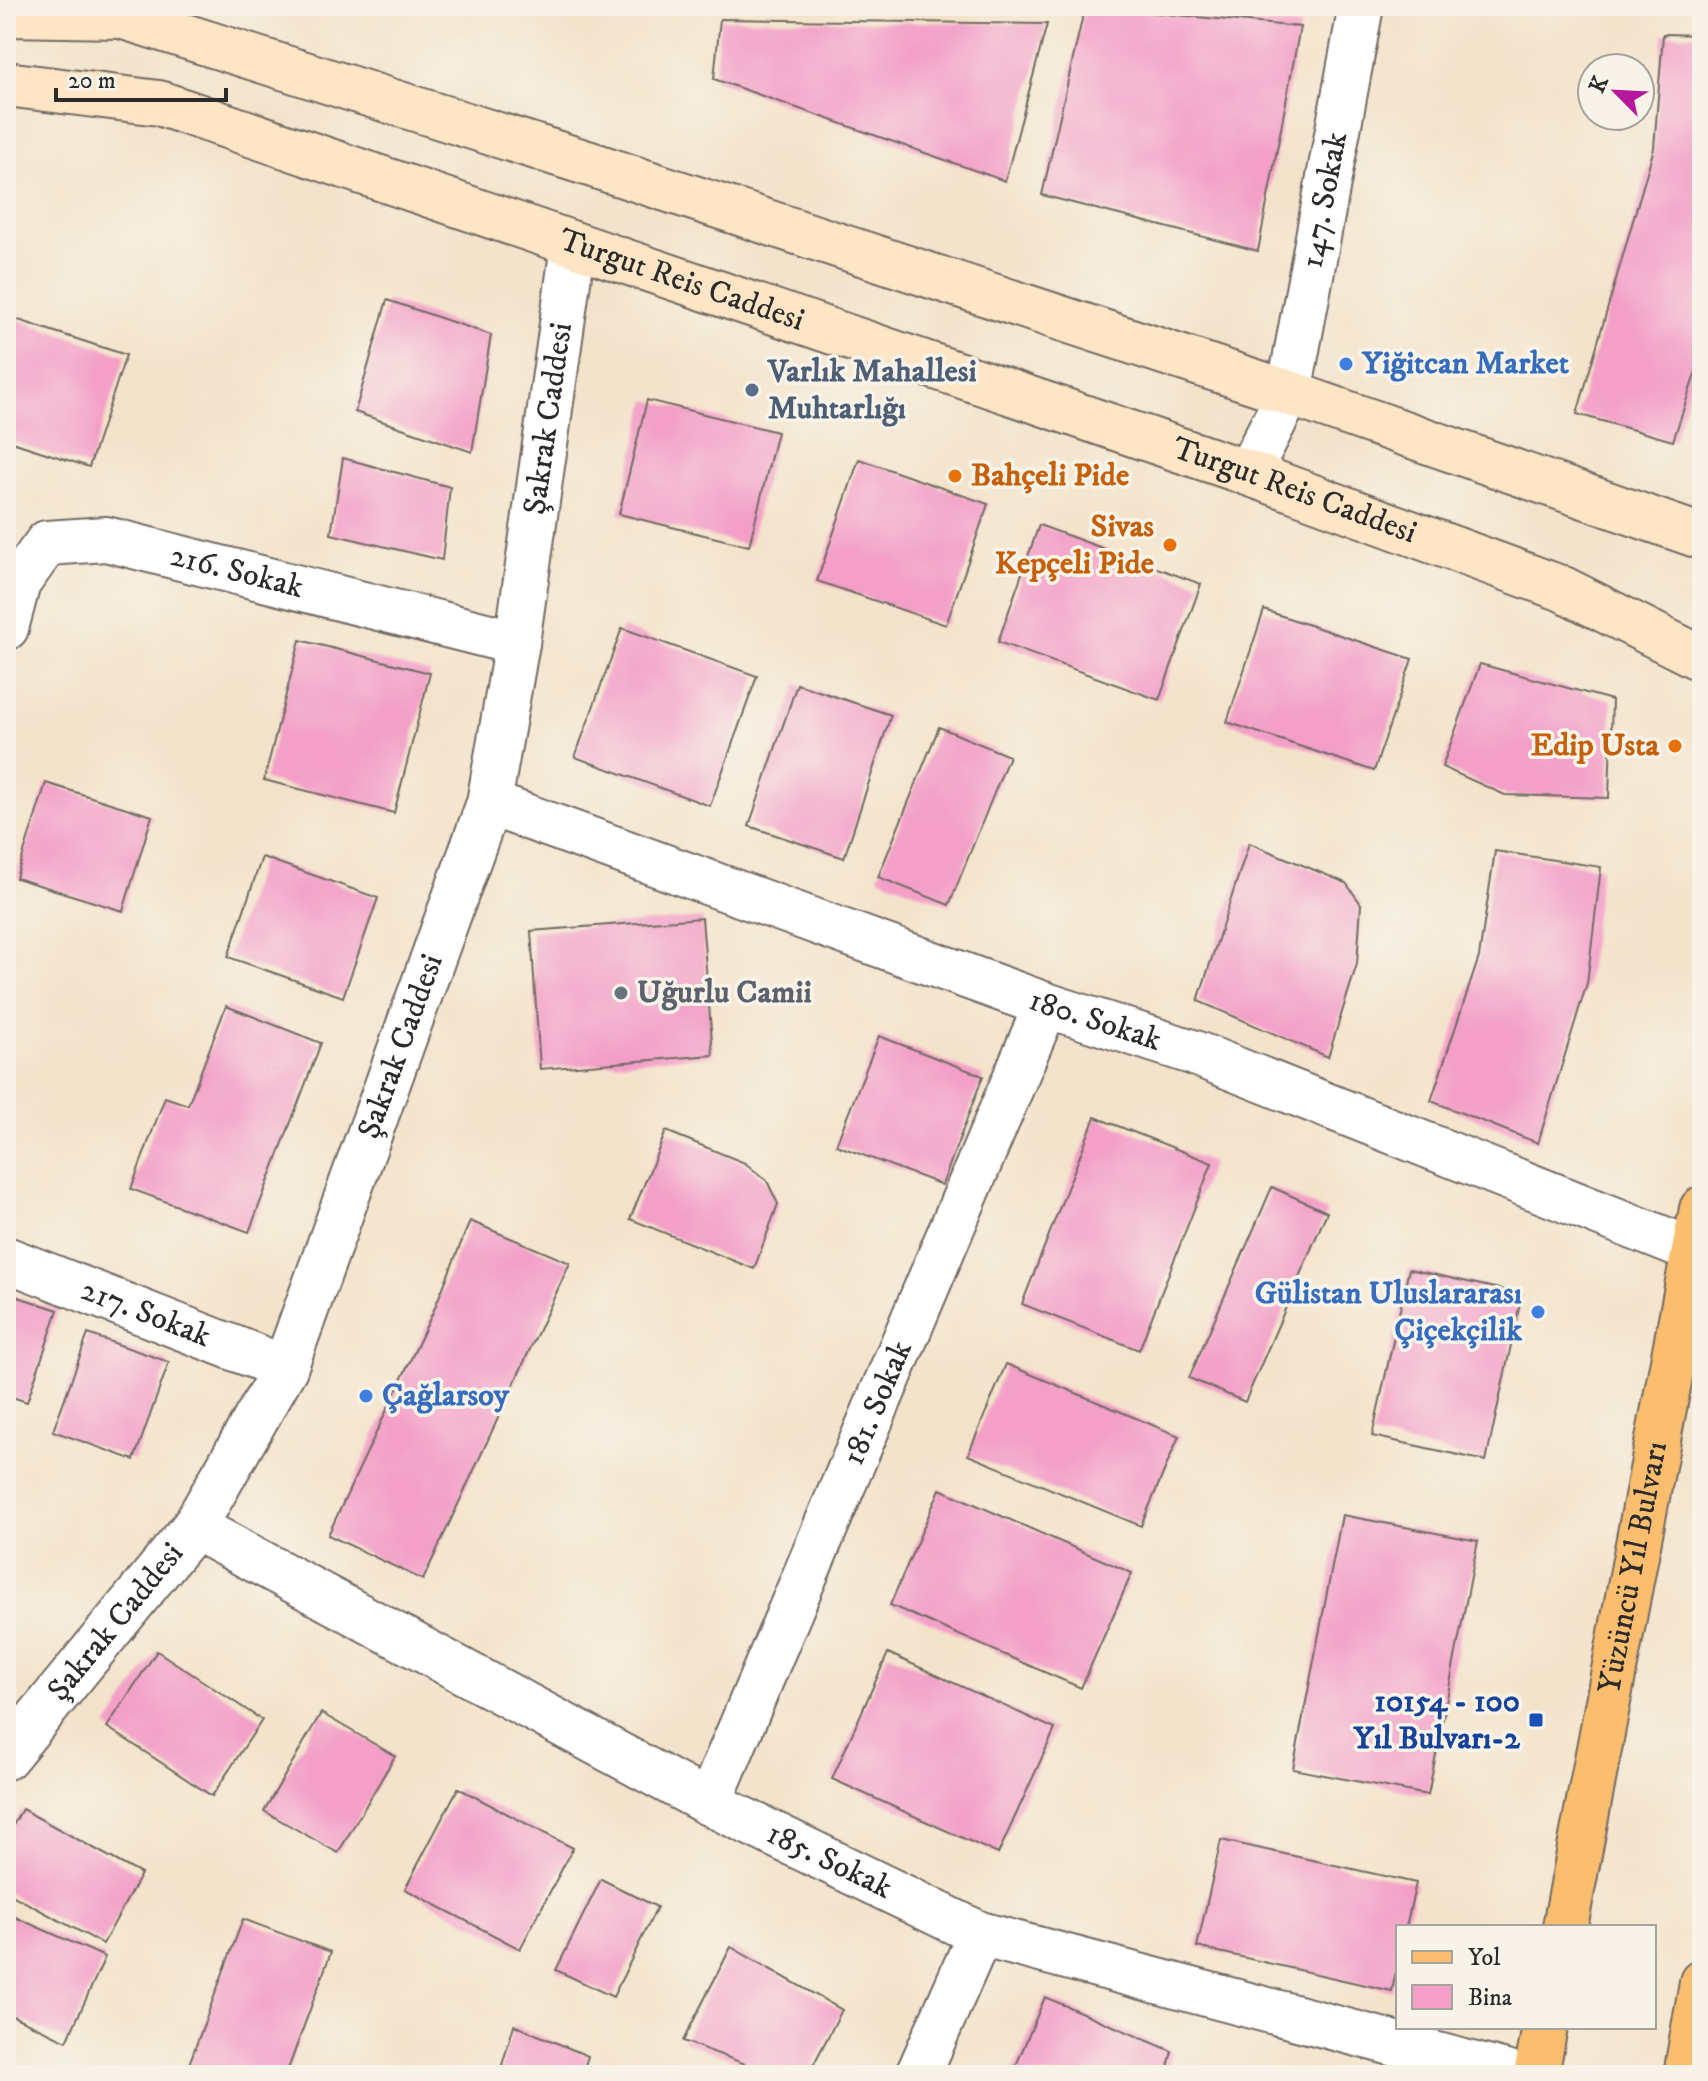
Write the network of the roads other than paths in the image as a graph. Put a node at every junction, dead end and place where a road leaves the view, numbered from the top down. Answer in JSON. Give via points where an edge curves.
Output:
{"nodes":[{"id":1,"x":1361,"y":6,"type":"edge"},
{"id":2,"x":121,"y":11,"type":"edge"},
{"id":3,"x":6,"y":14,"type":"edge"},
{"id":4,"x":6,"y":84,"type":"edge"},
{"id":5,"x":573,"y":246,"type":"junction"},
{"id":6,"x":1289,"y":393,"type":"junction"},
{"id":7,"x":1248,"y":473,"type":"junction"},
{"id":8,"x":1702,"y":537,"type":"edge"},
{"id":9,"x":6,"y":628,"type":"edge"},
{"id":10,"x":517,"y":643,"type":"junction"},
{"id":11,"x":1702,"y":659,"type":"edge"},
{"id":12,"x":489,"y":803,"type":"junction"},
{"id":13,"x":1046,"y":1005,"type":"junction"},
{"id":14,"x":1702,"y":1209,"type":"edge"},
{"id":15,"x":1694,"y":1251,"type":"junction"},
{"id":16,"x":6,"y":1259,"type":"edge"},
{"id":17,"x":285,"y":1368,"type":"junction"},
{"id":18,"x":194,"y":1527,"type":"junction"},
{"id":19,"x":6,"y":1757,"type":"edge"},
{"id":20,"x":709,"y":1803,"type":"junction"},
{"id":21,"x":1565,"y":1925,"type":"edge"},
{"id":22,"x":980,"y":1934,"type":"junction"},
{"id":23,"x":1702,"y":1982,"type":"edge"},
{"id":24,"x":1545,"y":2029,"type":"edge"},
{"id":25,"x":918,"y":2075,"type":"edge"},
{"id":26,"x":1513,"y":2075,"type":"edge"},
{"id":27,"x":1536,"y":2075,"type":"edge"},
{"id":28,"x":1686,"y":2075,"type":"edge"}],
"edges":[{"from":1,"to":6,"type":"street","name":"147. Sokak"},
{"from":2,"to":3,"type":"main road"},
{"from":2,"to":6,"type":"main road"},
{"from":4,"to":5,"type":"main road","name":"Turgut Reis Caddesi","via":[[159,103]]},
{"from":5,"to":7,"type":"main road","name":"Turgut Reis Caddesi"},
{"from":5,"to":10,"type":"street","name":"Şakrak Caddesi"},
{"from":6,"to":7,"type":"street","name":"147. Sokak"},
{"from":6,"to":8,"type":"main road"},
{"from":7,"to":11,"type":"main road","name":"Turgut Reis Caddesi","via":[[1563,589]]},
{"from":9,"to":10,"type":"street","name":"216. Sokak","via":[[18,583],[47,543],[106,539]]},
{"from":10,"to":12,"type":"street","name":"Şakrak Caddesi"},
{"from":12,"to":13,"type":"street","name":"180. Sokak"},
{"from":12,"to":17,"type":"street","name":"Şakrak Caddesi"},
{"from":13,"to":15,"type":"street","name":"180. Sokak","via":[[1192,1052]]},
{"from":13,"to":20,"type":"street","name":"181. Sokak"},
{"from":14,"to":15,"type":"main road","name":"Yüzüncü Yıl Bulvarı"},
{"from":15,"to":21,"type":"main road","name":"Yüzüncü Yıl Bulvarı"},
{"from":16,"to":17,"type":"street","name":"217. Sokak"},
{"from":17,"to":18,"type":"street","name":"Şakrak Caddesi"},
{"from":18,"to":19,"type":"street","name":"Şakrak Caddesi"},
{"from":18,"to":20,"type":"street","name":"185. Sokak"},
{"from":20,"to":22,"type":"street","name":"185. Sokak"},
{"from":22,"to":25,"type":"street"},
{"from":22,"to":26,"type":"street","name":"185. Sokak"},
{"from":23,"to":28,"type":"main road"},
{"from":24,"to":27,"type":"main road"}]}
